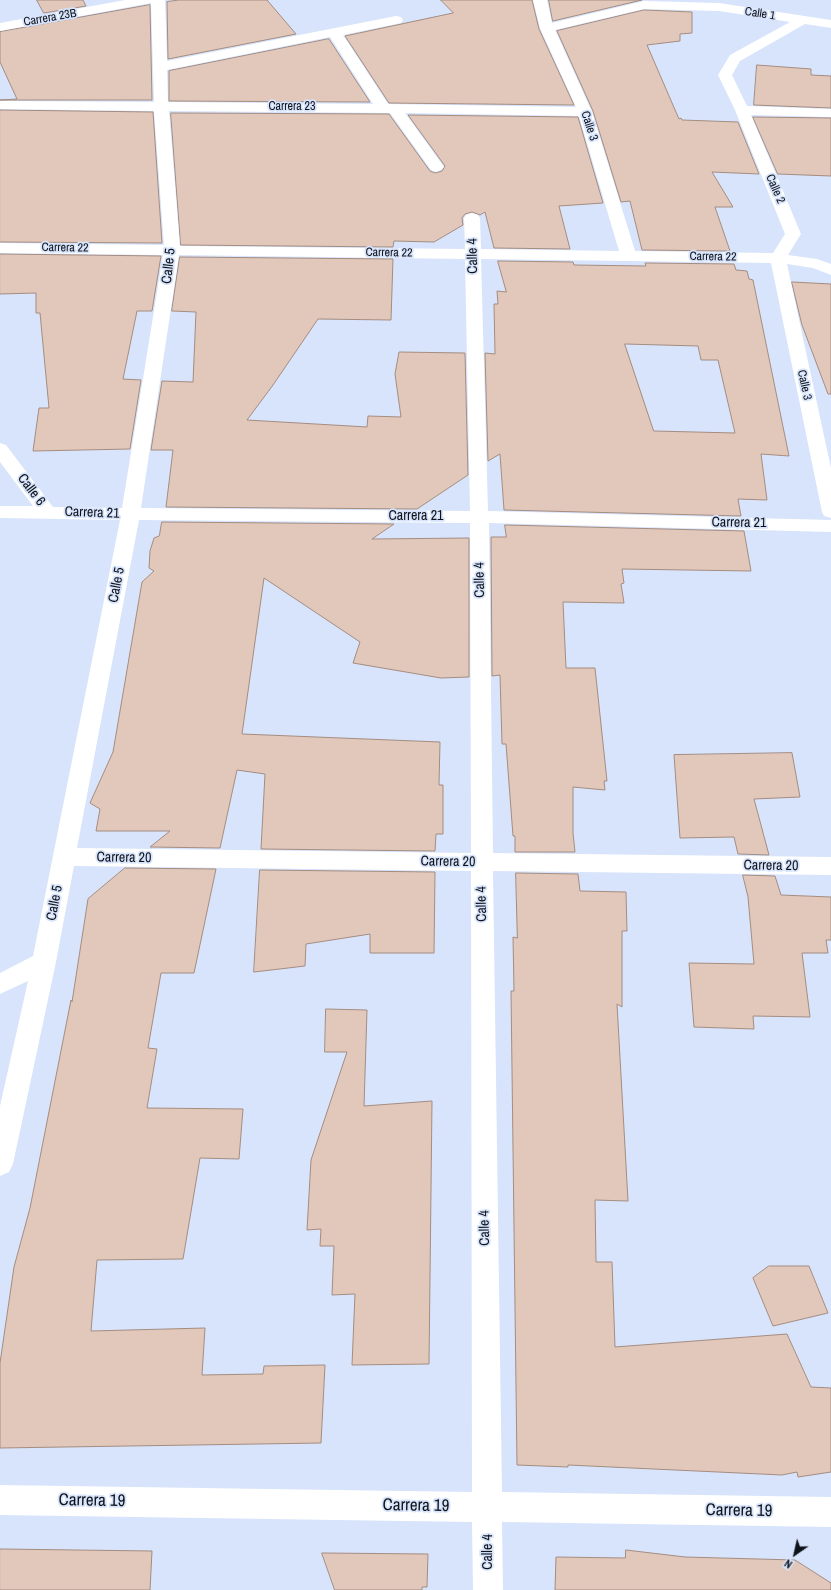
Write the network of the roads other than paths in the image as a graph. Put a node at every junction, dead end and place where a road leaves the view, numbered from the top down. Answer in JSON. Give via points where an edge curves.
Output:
{"nodes":[{"id":1,"x":147,"y":0,"type":"edge"},
{"id":2,"x":158,"y":0,"type":"edge"},
{"id":3,"x":540,"y":0,"type":"edge"},
{"id":4,"x":396,"y":20,"type":"dead end"},
{"id":5,"x":803,"y":20,"type":"junction"},
{"id":6,"x":831,"y":24,"type":"edge"},
{"id":7,"x":0,"y":26,"type":"edge"},
{"id":8,"x":548,"y":28,"type":"junction"},
{"id":9,"x":334,"y":32,"type":"junction"},
{"id":10,"x":160,"y":67,"type":"junction"},
{"id":11,"x":0,"y":105,"type":"edge"},
{"id":12,"x":161,"y":107,"type":"junction"},
{"id":13,"x":389,"y":108,"type":"junction"},
{"id":14,"x":742,"y":110,"type":"junction"},
{"id":15,"x":585,"y":112,"type":"junction"},
{"id":16,"x":831,"y":113,"type":"edge"},
{"id":17,"x":436,"y":167,"type":"dead end"},
{"id":18,"x":472,"y":218,"type":"dead end"},
{"id":19,"x":0,"y":248,"type":"edge"},
{"id":20,"x":172,"y":250,"type":"junction"},
{"id":21,"x":472,"y":254,"type":"junction"},
{"id":22,"x":628,"y":256,"type":"junction"},
{"id":23,"x":778,"y":258,"type":"junction"},
{"id":24,"x":831,"y":270,"type":"edge"},
{"id":25,"x":0,"y":449,"type":"edge"},
{"id":26,"x":0,"y":512,"type":"edge"},
{"id":27,"x":47,"y":512,"type":"junction"},
{"id":28,"x":831,"y":512,"type":"edge"},
{"id":29,"x":130,"y":514,"type":"junction"},
{"id":30,"x":479,"y":517,"type":"junction"},
{"id":31,"x":831,"y":526,"type":"edge"},
{"id":32,"x":64,"y":858,"type":"junction"},
{"id":33,"x":482,"y":863,"type":"junction"},
{"id":34,"x":831,"y":866,"type":"edge"},
{"id":35,"x":44,"y":962,"type":"junction"},
{"id":36,"x":0,"y":984,"type":"edge"},
{"id":37,"x":0,"y":1164,"type":"edge"},
{"id":38,"x":0,"y":1500,"type":"edge"},
{"id":39,"x":488,"y":1507,"type":"junction"},
{"id":40,"x":831,"y":1512,"type":"edge"},
{"id":41,"x":488,"y":1590,"type":"edge"}],
"edges":[{"from":1,"to":7,"type":"street","name":"Carrera 23B"},
{"from":2,"to":10,"type":"street","name":"Calle 5"},
{"from":3,"to":8,"type":"street","name":"Calle 3"},
{"from":4,"to":9,"type":"street"},
{"from":5,"to":6,"type":"street","name":"Calle 1"},
{"from":5,"to":8,"type":"street","name":"Calle 1","via":[[719,7],[644,6]]},
{"from":5,"to":14,"type":"street","name":"Calle 2","via":[[734,58],[725,76]]},
{"from":8,"to":15,"type":"street","name":"Calle 3"},
{"from":9,"to":10,"type":"street"},
{"from":9,"to":13,"type":"street"},
{"from":10,"to":12,"type":"street","name":"Calle 5"},
{"from":11,"to":12,"type":"street","name":"Carrera 23"},
{"from":12,"to":13,"type":"street","name":"Carrera 23"},
{"from":12,"to":20,"type":"street","name":"Calle 5"},
{"from":13,"to":15,"type":"street","name":"Carrera 23"},
{"from":13,"to":17,"type":"street"},
{"from":14,"to":16,"type":"street"},
{"from":14,"to":23,"type":"street","name":"Calle 2","via":[[793,234]]},
{"from":15,"to":22,"type":"street","name":"Calle 3"},
{"from":18,"to":21,"type":"street","name":"Calle 4"},
{"from":19,"to":20,"type":"street","name":"Carrera 22"},
{"from":20,"to":21,"type":"street","name":"Carrera 22"},
{"from":20,"to":29,"type":"street","name":"Calle 5"},
{"from":21,"to":22,"type":"street","name":"Carrera 22"},
{"from":21,"to":30,"type":"street","name":"Calle 4"},
{"from":22,"to":23,"type":"street","name":"Carrera 22"},
{"from":23,"to":24,"type":"street","via":[[818,264]]},
{"from":23,"to":28,"type":"street","name":"Calle 3"},
{"from":25,"to":27,"type":"street","name":"Calle 6"},
{"from":26,"to":27,"type":"street","name":"Carrera 21"},
{"from":27,"to":29,"type":"street","name":"Carrera 21"},
{"from":29,"to":30,"type":"street","name":"Carrera 21"},
{"from":29,"to":32,"type":"street","name":"Calle 5"},
{"from":30,"to":31,"type":"street","name":"Carrera 21"},
{"from":30,"to":33,"type":"street","name":"Calle 4"},
{"from":32,"to":33,"type":"street","name":"Carrera 20"},
{"from":32,"to":35,"type":"street","name":"Calle 5"},
{"from":33,"to":34,"type":"street","name":"Carrera 20"},
{"from":33,"to":39,"type":"street","name":"Calle 4"},
{"from":35,"to":36,"type":"street"},
{"from":35,"to":37,"type":"street","name":"Calle 5"},
{"from":38,"to":39,"type":"street","name":"Carrera 19"},
{"from":39,"to":40,"type":"street","name":"Carrera 19"},
{"from":39,"to":41,"type":"street","name":"Calle 4"}]}
